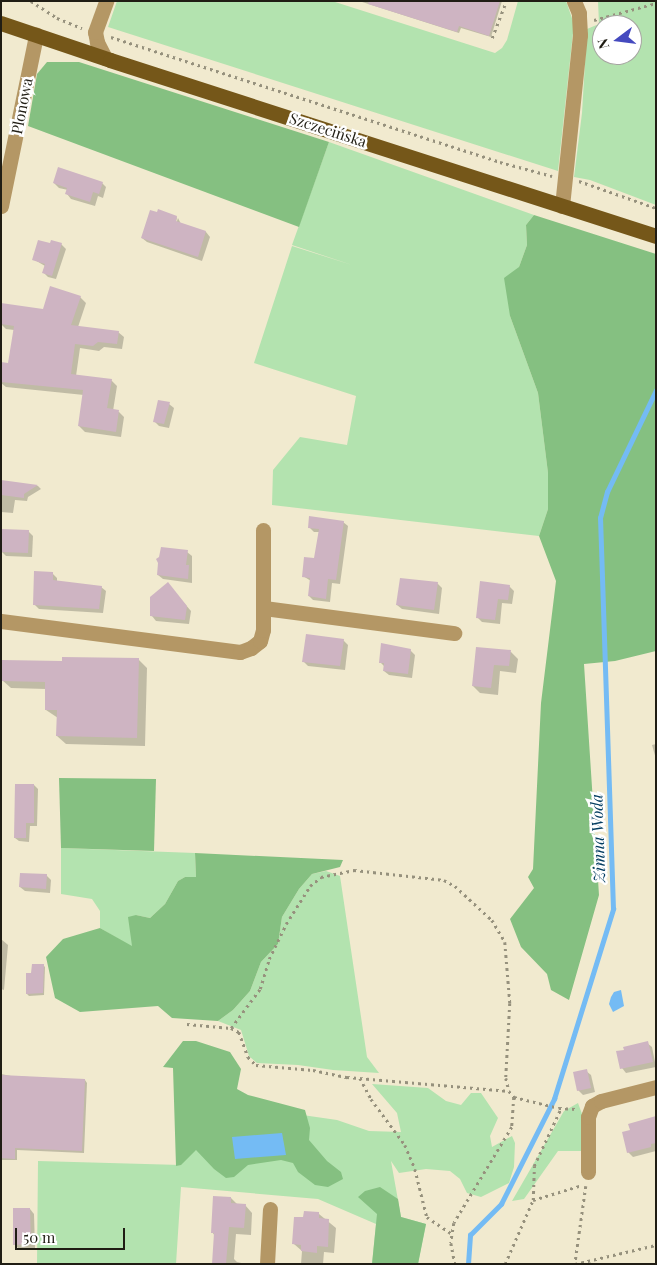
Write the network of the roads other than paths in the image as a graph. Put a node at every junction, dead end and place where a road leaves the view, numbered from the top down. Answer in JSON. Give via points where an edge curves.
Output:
{"nodes":[{"id":1,"x":106,"y":1,"type":"edge"},
{"id":2,"x":574,"y":1,"type":"edge"},
{"id":3,"x":1,"y":22,"type":"edge"},
{"id":4,"x":95,"y":32,"type":"junction"},
{"id":5,"x":36,"y":35,"type":"junction"},
{"id":6,"x":72,"y":47,"type":"junction"},
{"id":7,"x":105,"y":58,"type":"junction"},
{"id":8,"x":1,"y":206,"type":"edge"},
{"id":9,"x":562,"y":206,"type":"junction"},
{"id":10,"x":656,"y":236,"type":"edge"},
{"id":11,"x":263,"y":530,"type":"dead end"},
{"id":12,"x":264,"y":608,"type":"junction"},
{"id":13,"x":1,"y":621,"type":"edge"},
{"id":14,"x":454,"y":632,"type":"dead end"},
{"id":15,"x":656,"y":1087,"type":"edge"},
{"id":16,"x":587,"y":1178,"type":"road end"},
{"id":17,"x":270,"y":1209,"type":"dead end"},
{"id":18,"x":267,"y":1264,"type":"edge"}],
"edges":[{"from":1,"to":4,"type":"street"},
{"from":2,"to":9,"type":"street","via":[[581,23]]},
{"from":3,"to":5,"type":"main road","name":"Szczecińska"},
{"from":4,"to":6,"type":"street"},
{"from":4,"to":7,"type":"street"},
{"from":5,"to":6,"type":"main road","name":"Szczecińska"},
{"from":5,"to":8,"type":"street","name":"Plonowa"},
{"from":6,"to":7,"type":"main road","name":"Szczecińska"},
{"from":7,"to":9,"type":"main road","name":"Szczecińska"},
{"from":9,"to":10,"type":"main road","name":"Szczecińska"},
{"from":11,"to":12,"type":"street"},
{"from":12,"to":13,"type":"street","via":[[260,641],[240,652]]},
{"from":12,"to":14,"type":"street"},
{"from":15,"to":16,"type":"street","via":[[592,1106],[588,1117]]},
{"from":17,"to":18,"type":"street"}]}
